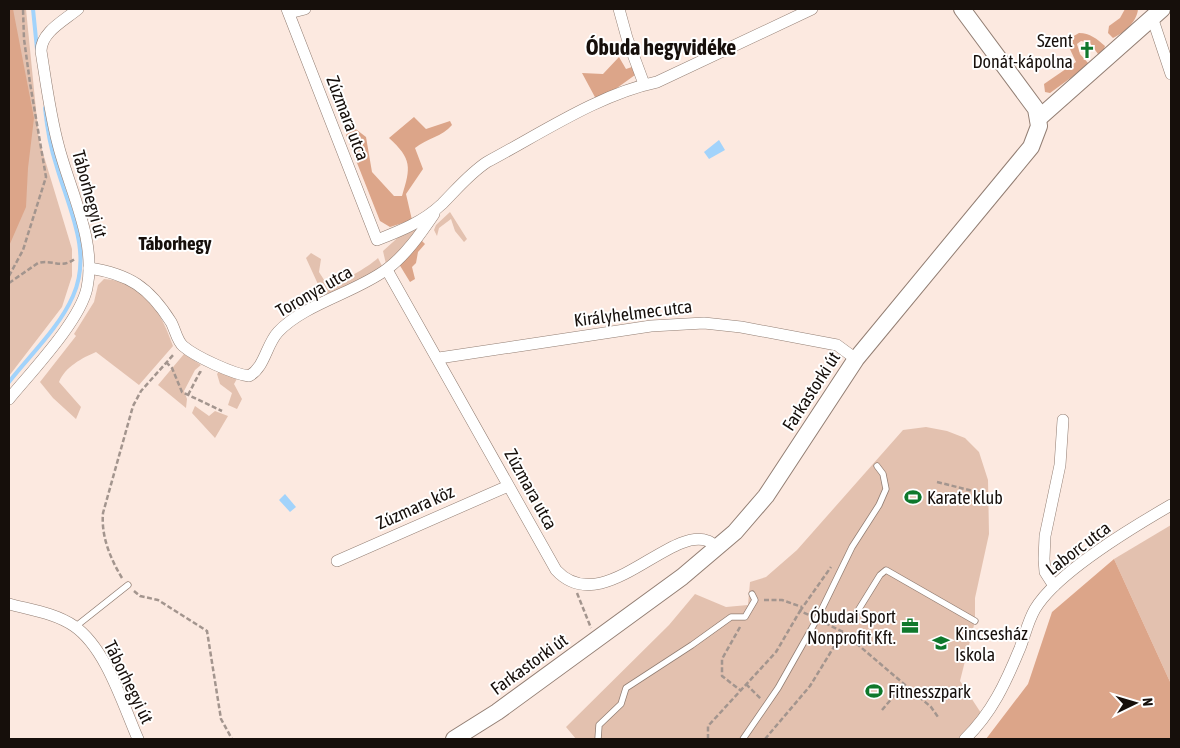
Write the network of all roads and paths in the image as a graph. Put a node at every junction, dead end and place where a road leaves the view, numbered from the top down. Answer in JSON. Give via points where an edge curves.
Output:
{"nodes":[{"id":1,"x":23,"y":9,"type":"edge"},
{"id":2,"x":78,"y":9,"type":"edge"},
{"id":3,"x":304,"y":9,"type":"edge"},
{"id":4,"x":619,"y":9,"type":"edge"},
{"id":5,"x":812,"y":9,"type":"edge"},
{"id":6,"x":962,"y":9,"type":"edge"},
{"id":7,"x":288,"y":11,"type":"edge"},
{"id":8,"x":1157,"y":13,"type":"edge"},
{"id":9,"x":24,"y":39,"type":"junction"},
{"id":10,"x":31,"y":40,"type":"dead end"},
{"id":11,"x":1171,"y":74,"type":"edge"},
{"id":12,"x":644,"y":84,"type":"junction"},
{"id":13,"x":1038,"y":118,"type":"junction"},
{"id":14,"x":441,"y":205,"type":"junction"},
{"id":15,"x":377,"y":240,"type":"joint"},
{"id":16,"x":88,"y":262,"type":"junction"},
{"id":17,"x":387,"y":270,"type":"junction"},
{"id":18,"x":9,"y":276,"type":"edge"},
{"id":19,"x":9,"y":283,"type":"edge"},
{"id":20,"x":182,"y":345,"type":"junction"},
{"id":21,"x":439,"y":358,"type":"junction"},
{"id":22,"x":856,"y":359,"type":"junction"},
{"id":23,"x":166,"y":362,"type":"junction"},
{"id":24,"x":208,"y":376,"type":"dead end"},
{"id":25,"x":188,"y":395,"type":"junction"},
{"id":26,"x":9,"y":399,"type":"edge"},
{"id":27,"x":222,"y":412,"type":"dead end"},
{"id":28,"x":1063,"y":420,"type":"dead end"},
{"id":29,"x":877,"y":466,"type":"dead end"},
{"id":30,"x":937,"y":482,"type":"dead end"},
{"id":31,"x":508,"y":486,"type":"junction"},
{"id":32,"x":977,"y":492,"type":"dead end"},
{"id":33,"x":1171,"y":505,"type":"edge"},
{"id":34,"x":717,"y":548,"type":"junction"},
{"id":35,"x":336,"y":561,"type":"dead end"},
{"id":36,"x":833,"y":565,"type":"dead end"},
{"id":37,"x":572,"y":583,"type":"junction"},
{"id":38,"x":128,"y":585,"type":"junction"},
{"id":39,"x":1054,"y":586,"type":"junction"},
{"id":40,"x":753,"y":597,"type":"joint"},
{"id":41,"x":9,"y":604,"type":"edge"},
{"id":42,"x":803,"y":608,"type":"junction"},
{"id":43,"x":800,"y":611,"type":"junction"},
{"id":44,"x":745,"y":617,"type":"junction"},
{"id":45,"x":854,"y":617,"type":"dead end"},
{"id":46,"x":817,"y":619,"type":"junction"},
{"id":47,"x":975,"y":621,"type":"dead end"},
{"id":48,"x":76,"y":627,"type":"junction"},
{"id":49,"x":844,"y":632,"type":"junction"},
{"id":50,"x":596,"y":640,"type":"junction"},
{"id":51,"x":746,"y":684,"type":"junction"},
{"id":52,"x":904,"y":684,"type":"junction"},
{"id":53,"x":741,"y":691,"type":"junction"},
{"id":54,"x":768,"y":705,"type":"junction"},
{"id":55,"x":882,"y":710,"type":"dead end"},
{"id":56,"x":938,"y":717,"type":"dead end"},
{"id":57,"x":138,"y":739,"type":"edge"},
{"id":58,"x":232,"y":739,"type":"edge"},
{"id":59,"x":454,"y":739,"type":"edge"},
{"id":60,"x":598,"y":739,"type":"edge"},
{"id":61,"x":708,"y":739,"type":"edge"},
{"id":62,"x":743,"y":739,"type":"edge"},
{"id":63,"x":765,"y":739,"type":"edge"},
{"id":64,"x":965,"y":739,"type":"edge"}],
"edges":[{"from":1,"to":9,"type":"path"},
{"from":2,"to":16,"type":"street","name":"Táborhegyi út","via":[[45,36],[41,51],[57,141],[84,230]]},
{"from":3,"to":7,"type":"street"},
{"from":4,"to":12,"type":"street"},
{"from":5,"to":12,"type":"street","name":"Toronya utca","via":[[657,82]]},
{"from":6,"to":13,"type":"street","via":[[1031,101]]},
{"from":7,"to":15,"type":"street","name":"Zúzmara utca"},
{"from":8,"to":11,"type":"street"},
{"from":8,"to":13,"type":"street"},
{"from":9,"to":10,"type":"path"},
{"from":9,"to":18,"type":"path","via":[[46,177],[23,250]]},
{"from":12,"to":14,"type":"street","name":"Toronya utca","via":[[594,104],[487,162],[471,173]]},
{"from":13,"to":22,"type":"street","name":"Farkastorki út","via":[[1038,135],[1031,147]]},
{"from":14,"to":15,"type":"street","name":"Toronya utca","via":[[413,226]]},
{"from":14,"to":17,"type":"street","name":"Toronya utca","via":[[415,241]]},
{"from":16,"to":19,"type":"path","via":[[81,255],[64,265],[44,261]]},
{"from":16,"to":20,"type":"street","via":[[124,276],[146,290],[160,305]]},
{"from":16,"to":26,"type":"street","name":"Táborhegyi út","via":[[87,288],[78,309]]},
{"from":17,"to":20,"type":"street","name":"Toronya utca","via":[[307,311],[278,332],[256,372],[249,376],[230,371]]},
{"from":17,"to":21,"type":"street","name":"Zúzmara utca"},
{"from":20,"to":23,"type":"path"},
{"from":21,"to":22,"type":"street","name":"Királyhelmec utca","via":[[651,326],[704,322],[837,346]]},
{"from":21,"to":31,"type":"street","name":"Zúzmara utca"},
{"from":22,"to":34,"type":"street","name":"Farkastorki út","via":[[766,496]]},
{"from":23,"to":25,"type":"path","via":[[182,392]]},
{"from":23,"to":38,"type":"path","via":[[133,406],[103,513],[102,528],[108,548]]},
{"from":24,"to":25,"type":"path","via":[[200,372]]},
{"from":25,"to":27,"type":"path"},
{"from":28,"to":39,"type":"street","via":[[1060,465],[1045,536],[1045,572]]},
{"from":29,"to":46,"type":"lane","via":[[883,474],[886,488],[852,547]]},
{"from":30,"to":32,"type":"path"},
{"from":31,"to":35,"type":"street","name":"Zúzmara köz"},
{"from":31,"to":37,"type":"street","name":"Zúzmara utca","via":[[556,570]]},
{"from":33,"to":39,"type":"street","name":"Laborc utca","via":[[1066,574]]},
{"from":34,"to":37,"type":"street","via":[[709,541],[696,539],[612,579],[587,585]]},
{"from":34,"to":50,"type":"street","name":"Farkastorki út"},
{"from":36,"to":42,"type":"path"},
{"from":37,"to":50,"type":"path"},
{"from":38,"to":48,"type":"lane"},
{"from":38,"to":58,"type":"path","via":[[140,596],[158,600],[207,631],[221,719]]},
{"from":39,"to":64,"type":"street","name":"Laborc utca","via":[[1035,609],[999,696]]},
{"from":40,"to":42,"type":"path","via":[[782,600]]},
{"from":40,"to":44,"type":"lane"},
{"from":41,"to":48,"type":"street","name":"Táborhegyi út","via":[[47,614]]},
{"from":42,"to":43,"type":"path"},
{"from":43,"to":46,"type":"path"},
{"from":43,"to":51,"type":"path","via":[[776,652]]},
{"from":44,"to":53,"type":"path","via":[[722,659],[722,676]]},
{"from":44,"to":60,"type":"lane","via":[[731,617],[626,688],[621,704],[599,725]]},
{"from":45,"to":47,"type":"lane","via":[[886,570]]},
{"from":46,"to":49,"type":"path"},
{"from":46,"to":54,"type":"lane"},
{"from":48,"to":57,"type":"street","name":"Táborhegyi út","via":[[99,654]]},
{"from":49,"to":52,"type":"path"},
{"from":49,"to":63,"type":"path","via":[[810,686]]},
{"from":50,"to":59,"type":"street","name":"Farkastorki út"},
{"from":51,"to":53,"type":"path"},
{"from":51,"to":54,"type":"path"},
{"from":52,"to":55,"type":"path"},
{"from":52,"to":56,"type":"path","via":[[931,706]]},
{"from":53,"to":61,"type":"path","via":[[708,726]]},
{"from":54,"to":62,"type":"lane"}]}
